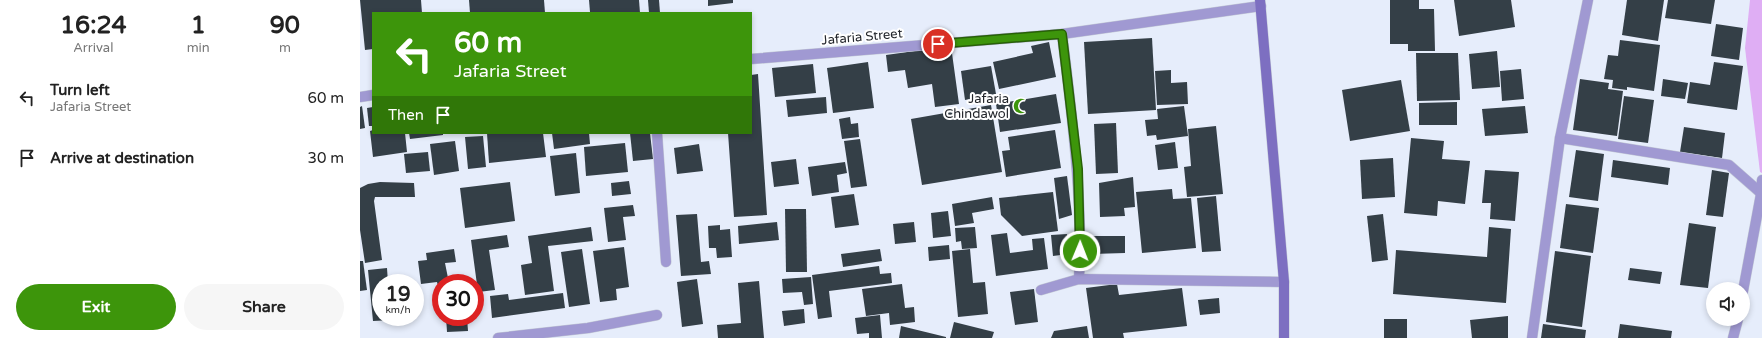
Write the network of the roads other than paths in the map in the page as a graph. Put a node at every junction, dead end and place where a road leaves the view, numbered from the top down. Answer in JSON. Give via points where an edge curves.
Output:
{"nodes":[{"id":1,"x":1588,"y":0,"type":"edge"},
{"id":2,"x":1261,"y":3,"type":"edge"},
{"id":3,"x":1062,"y":34,"type":"junction"},
{"id":4,"x":752,"y":59,"type":"edge"},
{"id":5,"x":372,"y":95,"type":"edge"},
{"id":6,"x":360,"y":97,"type":"edge"},
{"id":7,"x":657,"y":134,"type":"edge"},
{"id":8,"x":1560,"y":138,"type":"junction"},
{"id":9,"x":1762,"y":180,"type":"edge"},
{"id":10,"x":1762,"y":194,"type":"edge"},
{"id":11,"x":666,"y":262,"type":"dead end"},
{"id":12,"x":1079,"y":280,"type":"junction"},
{"id":13,"x":1284,"y":282,"type":"junction"},
{"id":14,"x":1745,"y":282,"type":"edge"},
{"id":15,"x":1041,"y":290,"type":"dead end"},
{"id":16,"x":657,"y":315,"type":"dead end"},
{"id":17,"x":1736,"y":326,"type":"edge"},
{"id":18,"x":498,"y":338,"type":"edge"},
{"id":19,"x":1284,"y":338,"type":"edge"},
{"id":20,"x":1532,"y":338,"type":"edge"},
{"id":21,"x":1733,"y":338,"type":"edge"}],
"edges":[{"from":1,"to":8,"type":"street"},
{"from":2,"to":3,"type":"street","name":"Jafaria Street"},
{"from":2,"to":13,"type":"main road"},
{"from":3,"to":4,"type":"street","name":"Jafaria Street"},
{"from":3,"to":12,"type":"street","via":[[1078,169],[1081,237]]},
{"from":5,"to":6,"type":"street"},
{"from":7,"to":11,"type":"street"},
{"from":8,"to":10,"type":"street","via":[[1729,165]]},
{"from":8,"to":20,"type":"street"},
{"from":9,"to":10,"type":"street"},
{"from":10,"to":14,"type":"street"},
{"from":12,"to":13,"type":"street"},
{"from":12,"to":15,"type":"street"},
{"from":13,"to":19,"type":"main road"},
{"from":16,"to":18,"type":"street","via":[[588,328]]},
{"from":17,"to":21,"type":"street"}]}
